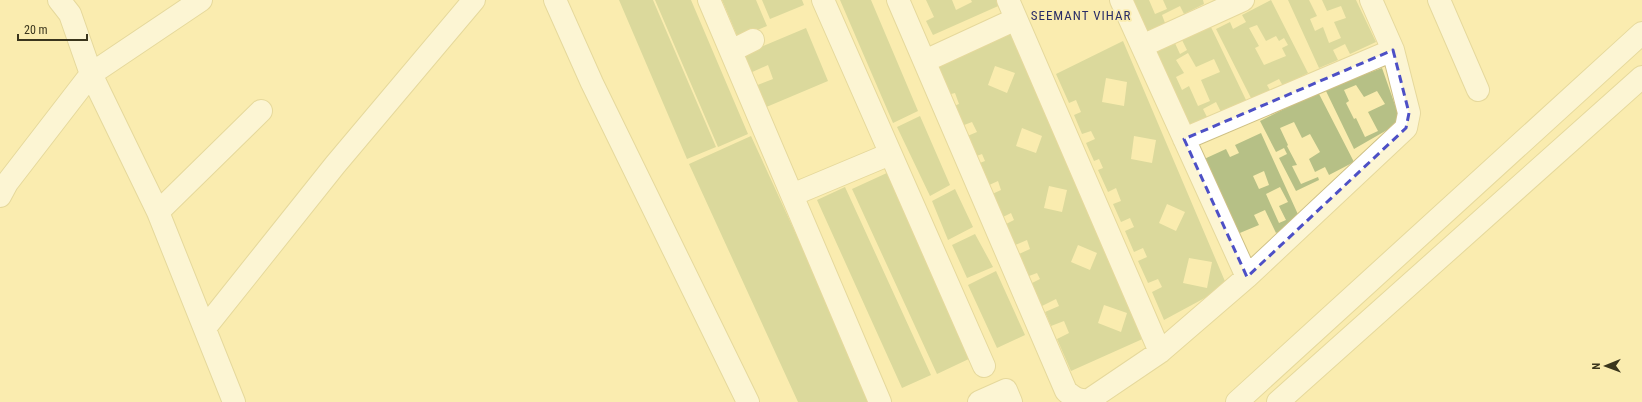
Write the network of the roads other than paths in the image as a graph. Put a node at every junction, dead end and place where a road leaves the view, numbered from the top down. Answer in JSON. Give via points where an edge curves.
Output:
{"nodes":[{"id":1,"x":201,"y":0,"type":"edge"},
{"id":2,"x":474,"y":0,"type":"edge"},
{"id":3,"x":554,"y":0,"type":"edge"},
{"id":4,"x":709,"y":0,"type":"edge"},
{"id":5,"x":823,"y":0,"type":"edge"},
{"id":6,"x":898,"y":0,"type":"edge"},
{"id":7,"x":1121,"y":0,"type":"edge"},
{"id":8,"x":1243,"y":0,"type":"edge"},
{"id":9,"x":1371,"y":0,"type":"edge"},
{"id":10,"x":1439,"y":0,"type":"edge"},
{"id":11,"x":67,"y":4,"type":"edge"},
{"id":12,"x":1012,"y":10,"type":"edge"},
{"id":13,"x":1642,"y":33,"type":"edge"},
{"id":14,"x":753,"y":40,"type":"dead end"},
{"id":15,"x":1142,"y":46,"type":"junction"},
{"id":16,"x":1393,"y":50,"type":"junction"},
{"id":17,"x":731,"y":51,"type":"junction"},
{"id":18,"x":925,"y":61,"type":"junction"},
{"id":19,"x":91,"y":74,"type":"junction"},
{"id":20,"x":1642,"y":77,"type":"edge"},
{"id":21,"x":1478,"y":90,"type":"dead end"},
{"id":22,"x":261,"y":111,"type":"dead end"},
{"id":23,"x":1184,"y":139,"type":"junction"},
{"id":24,"x":890,"y":154,"type":"junction"},
{"id":25,"x":792,"y":195,"type":"junction"},
{"id":26,"x":0,"y":196,"type":"edge"},
{"id":27,"x":158,"y":212,"type":"junction"},
{"id":28,"x":1247,"y":277,"type":"junction"},
{"id":29,"x":205,"y":328,"type":"junction"},
{"id":30,"x":1160,"y":352,"type":"junction"},
{"id":31,"x":984,"y":366,"type":"dead end"},
{"id":32,"x":234,"y":402,"type":"edge"},
{"id":33,"x":748,"y":402,"type":"edge"},
{"id":34,"x":880,"y":402,"type":"edge"},
{"id":35,"x":979,"y":402,"type":"edge"},
{"id":36,"x":1011,"y":402,"type":"edge"},
{"id":37,"x":1237,"y":402,"type":"edge"},
{"id":38,"x":1278,"y":402,"type":"edge"}],
"edges":[{"from":1,"to":19,"type":"street"},
{"from":2,"to":29,"type":"street","via":[[335,165]]},
{"from":3,"to":33,"type":"street","via":[[595,90]]},
{"from":4,"to":17,"type":"street"},
{"from":5,"to":24,"type":"street"},
{"from":6,"to":18,"type":"street"},
{"from":7,"to":15,"type":"street"},
{"from":8,"to":15,"type":"street"},
{"from":9,"to":16,"type":"street"},
{"from":10,"to":21,"type":"street"},
{"from":11,"to":19,"type":"street"},
{"from":12,"to":18,"type":"street"},
{"from":12,"to":30,"type":"street"},
{"from":13,"to":37,"type":"street"},
{"from":14,"to":17,"type":"street"},
{"from":15,"to":23,"type":"street"},
{"from":16,"to":23,"type":"street"},
{"from":16,"to":28,"type":"street","via":[[1409,113],[1406,128]]},
{"from":17,"to":25,"type":"street"},
{"from":18,"to":30,"type":"street","via":[[1066,391],[1074,398],[1088,400]]},
{"from":19,"to":26,"type":"street"},
{"from":19,"to":27,"type":"street"},
{"from":20,"to":38,"type":"street"},
{"from":22,"to":27,"type":"street"},
{"from":23,"to":28,"type":"street"},
{"from":24,"to":25,"type":"street"},
{"from":24,"to":31,"type":"street"},
{"from":25,"to":34,"type":"street"},
{"from":27,"to":29,"type":"street"},
{"from":28,"to":30,"type":"street"},
{"from":29,"to":32,"type":"street"},
{"from":35,"to":36,"type":"street","via":[[1006,390]]}]}
